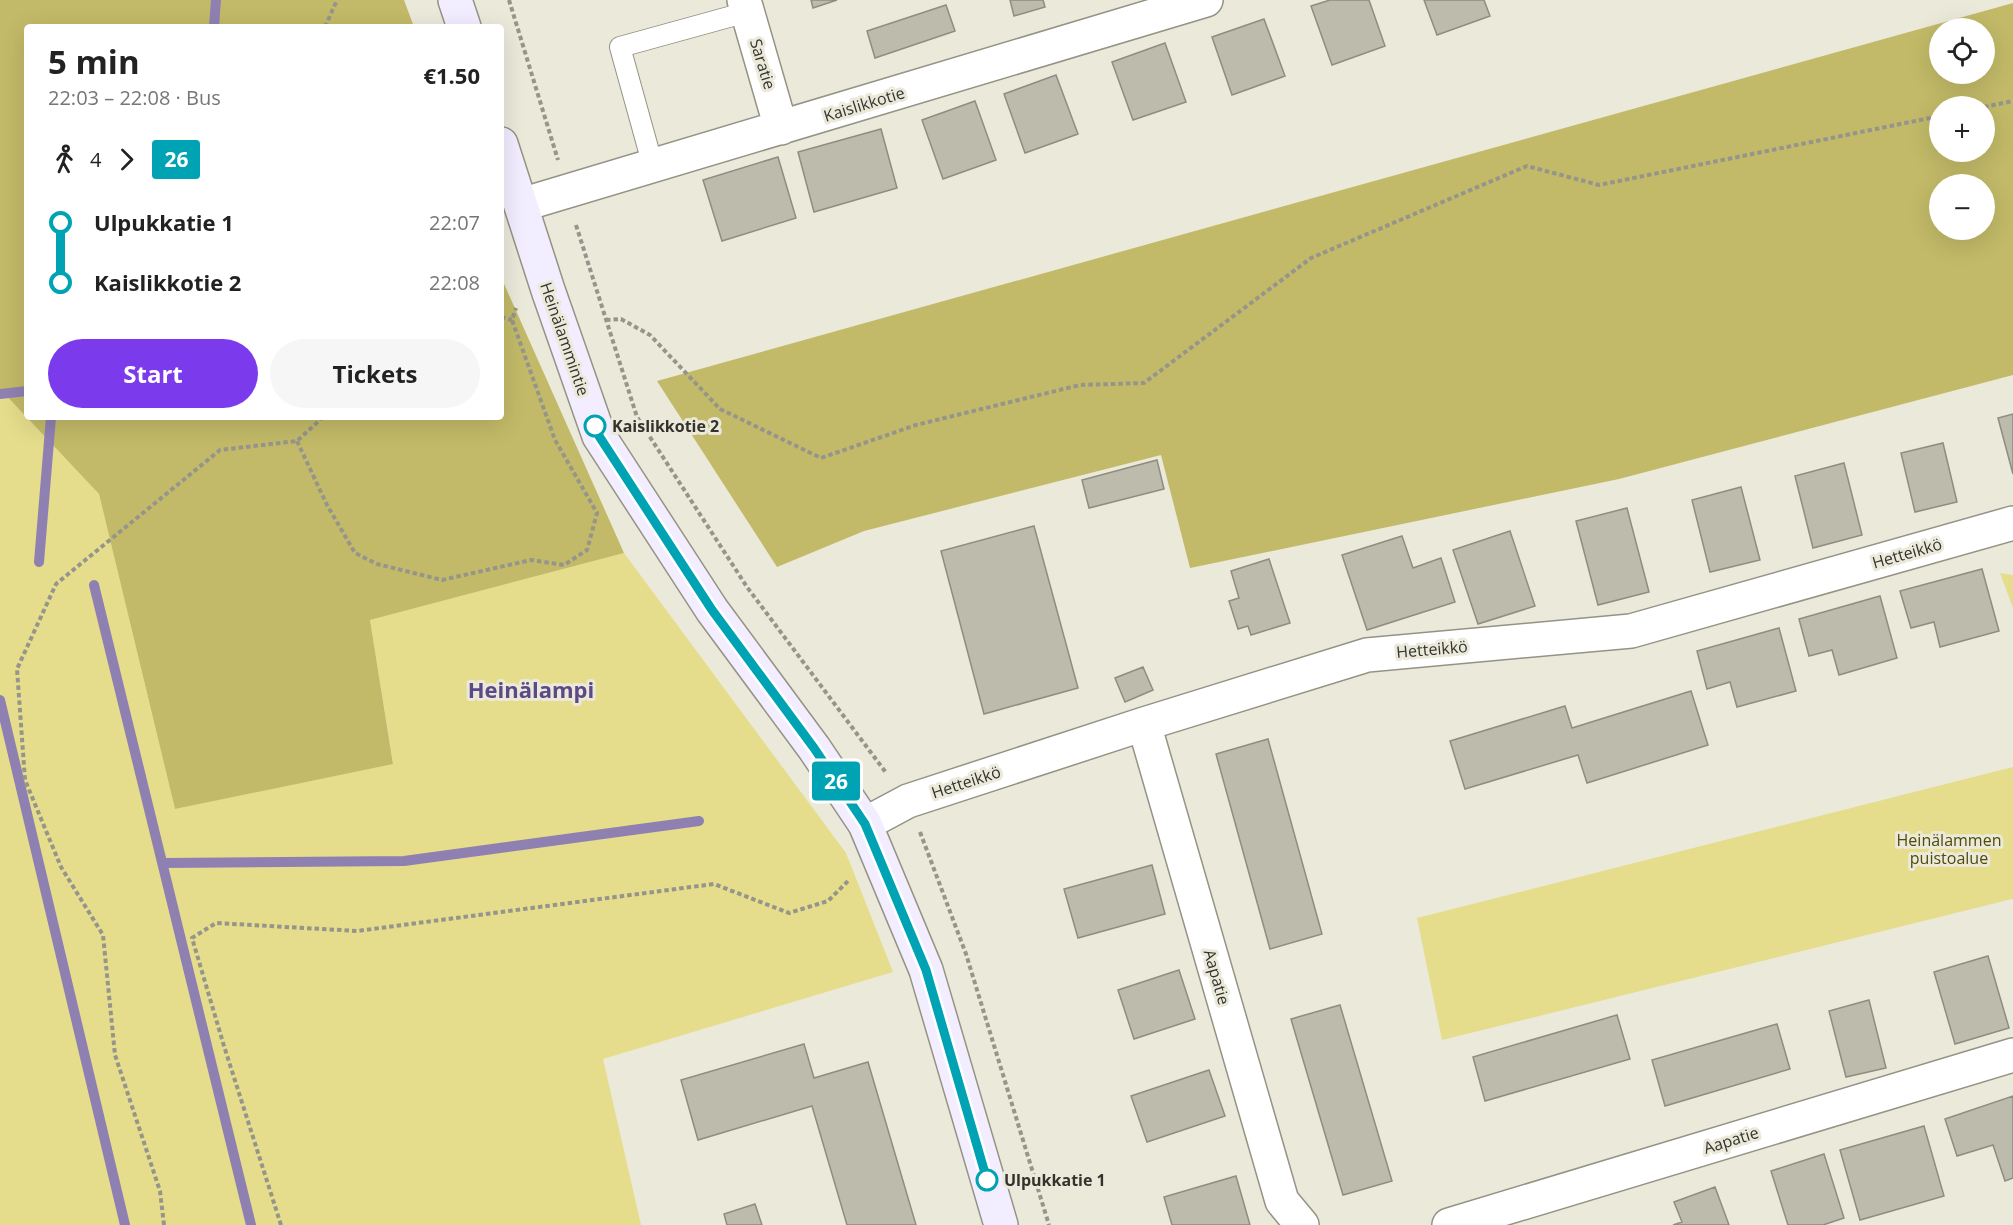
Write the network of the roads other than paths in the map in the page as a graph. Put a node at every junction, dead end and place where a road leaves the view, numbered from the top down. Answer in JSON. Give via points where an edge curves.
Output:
{"nodes":[{"id":1,"x":455,"y":0,"type":"edge"},
{"id":2,"x":1206,"y":0,"type":"edge"},
{"id":3,"x":746,"y":6,"type":"edge"},
{"id":4,"x":463,"y":24,"type":"edge"},
{"id":5,"x":781,"y":128,"type":"junction"},
{"id":6,"x":504,"y":154,"type":"edge"},
{"id":7,"x":653,"y":166,"type":"junction"},
{"id":8,"x":520,"y":205,"type":"junction"},
{"id":9,"x":2013,"y":523,"type":"edge"},
{"id":10,"x":1144,"y":724,"type":"junction"},
{"id":11,"x":870,"y":838,"type":"junction"},
{"id":12,"x":2013,"y":1055,"type":"edge"},
{"id":13,"x":1000,"y":1225,"type":"edge"},
{"id":14,"x":1302,"y":1225,"type":"edge"},
{"id":15,"x":1449,"y":1225,"type":"edge"}],
"edges":[{"from":1,"to":4,"type":"street"},
{"from":2,"to":5,"type":"street","name":"Kaislikkotie"},
{"from":3,"to":5,"type":"street","name":"Saratie"},
{"from":3,"to":7,"type":"lane","via":[[620,47]]},
{"from":5,"to":7,"type":"street","name":"Kaislikkotie"},
{"from":6,"to":8,"type":"street","name":"Heinälammintie"},
{"from":7,"to":8,"type":"street","name":"Kaislikkotie"},
{"from":8,"to":11,"type":"street","name":"Heinälammintie","via":[[599,436],[712,610],[814,748]]},
{"from":9,"to":10,"type":"street","name":"Hetteikkö","via":[[1631,631],[1367,655]]},
{"from":10,"to":11,"type":"street","name":"Hetteikkö","via":[[908,801]]},
{"from":10,"to":14,"type":"street","name":"Aapatie","via":[[1282,1201]]},
{"from":11,"to":13,"type":"street","name":"Heinälammintie","via":[[926,970]]},
{"from":12,"to":15,"type":"street","name":"Aapatie"}]}
